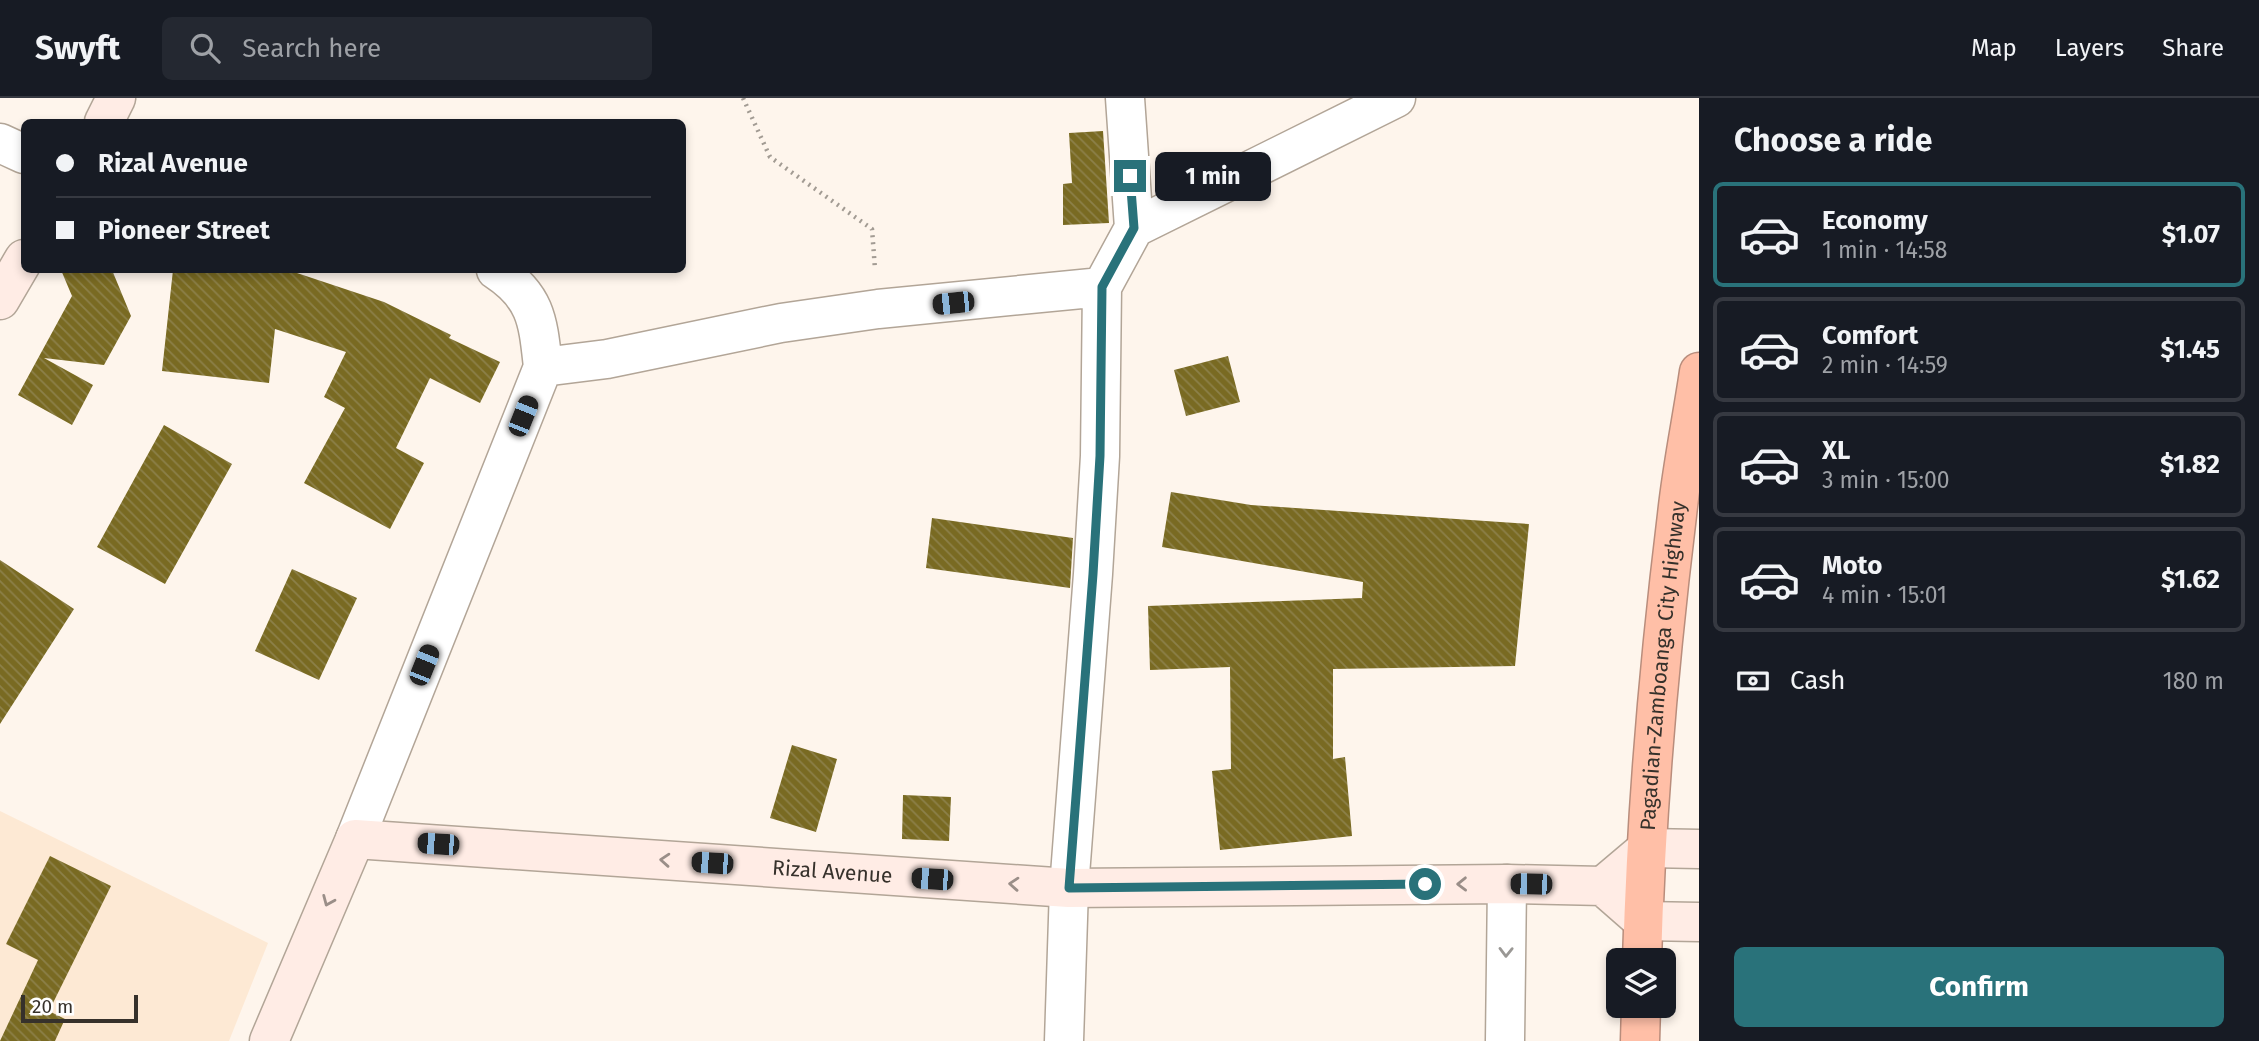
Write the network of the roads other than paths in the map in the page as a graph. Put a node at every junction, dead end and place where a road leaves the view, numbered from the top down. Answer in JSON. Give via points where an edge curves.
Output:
{"nodes":[{"id":1,"x":116,"y":98,"type":"edge"},
{"id":2,"x":1125,"y":98,"type":"edge"},
{"id":3,"x":1396,"y":98,"type":"edge"},
{"id":4,"x":106,"y":119,"type":"edge"},
{"id":5,"x":0,"y":142,"type":"edge"},
{"id":6,"x":21,"y":152,"type":"edge"},
{"id":7,"x":1134,"y":228,"type":"junction"},
{"id":8,"x":21,"y":264,"type":"edge"},
{"id":9,"x":501,"y":273,"type":"edge"},
{"id":10,"x":1102,"y":287,"type":"junction"},
{"id":11,"x":0,"y":300,"type":"edge"},
{"id":12,"x":542,"y":367,"type":"junction"},
{"id":13,"x":1699,"y":372,"type":"edge"},
{"id":14,"x":355,"y":839,"type":"junction"},
{"id":15,"x":1648,"y":848,"type":"junction"},
{"id":16,"x":1699,"y":849,"type":"edge"},
{"id":17,"x":1507,"y":884,"type":"junction"},
{"id":18,"x":1603,"y":886,"type":"junction"},
{"id":19,"x":1069,"y":888,"type":"junction"},
{"id":20,"x":1643,"y":921,"type":"junction"},
{"id":21,"x":1699,"y":922,"type":"edge"},
{"id":22,"x":1642,"y":948,"type":"edge"},
{"id":23,"x":1641,"y":1018,"type":"edge"},
{"id":24,"x":269,"y":1041,"type":"edge"},
{"id":25,"x":1064,"y":1041,"type":"edge"},
{"id":26,"x":1505,"y":1041,"type":"edge"},
{"id":27,"x":1640,"y":1041,"type":"edge"}],
"edges":[{"from":1,"to":4,"type":"street"},
{"from":2,"to":7,"type":"street"},
{"from":3,"to":7,"type":"street"},
{"from":5,"to":6,"type":"street"},
{"from":7,"to":10,"type":"street"},
{"from":8,"to":11,"type":"street"},
{"from":9,"to":12,"type":"street","via":[[529,302],[538,323]]},
{"from":10,"to":12,"type":"street","via":[[878,309]]},
{"from":10,"to":19,"type":"street","via":[[1098,482]]},
{"from":12,"to":14,"type":"street"},
{"from":13,"to":15,"type":"highway","name":"Pagadian-Zamboanga City Highway","via":[[1660,665]]},
{"from":19,"to":14,"type":"street","name":"Rizal Avenue","one_way":true},
{"from":14,"to":24,"type":"street","one_way":true},
{"from":15,"to":16,"type":"street"},
{"from":15,"to":18,"type":"street"},
{"from":15,"to":20,"type":"highway","name":"Pagadian-Zamboanga City Highway"},
{"from":17,"to":18,"type":"street","name":"Rizal Avenue"},
{"from":17,"to":19,"type":"street","name":"Rizal Avenue","one_way":true},
{"from":17,"to":26,"type":"street","one_way":true},
{"from":18,"to":20,"type":"street"},
{"from":19,"to":25,"type":"street"},
{"from":20,"to":21,"type":"street"},
{"from":20,"to":22,"type":"highway","name":"Pagadian-Zamboanga City Highway"},
{"from":23,"to":27,"type":"highway"}]}
